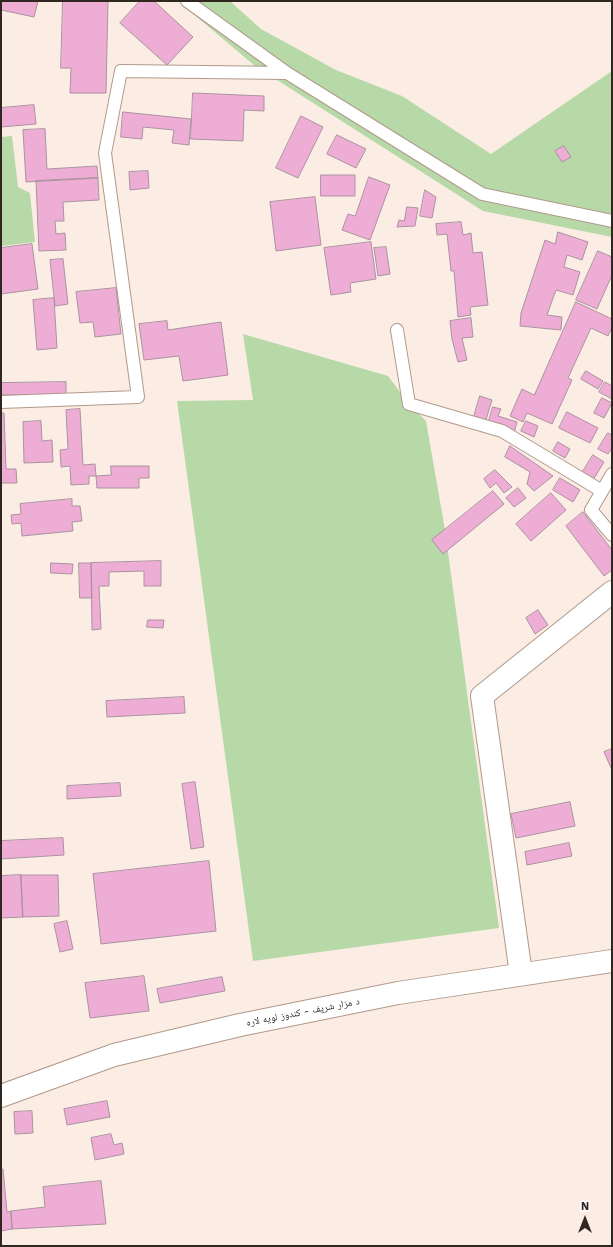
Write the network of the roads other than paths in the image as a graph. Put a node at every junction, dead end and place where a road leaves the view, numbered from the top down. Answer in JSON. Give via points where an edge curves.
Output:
{"nodes":[{"id":1,"x":187,"y":1,"type":"edge"},
{"id":2,"x":286,"y":73,"type":"junction"},
{"id":3,"x":612,"y":221,"type":"edge"},
{"id":4,"x":397,"y":330,"type":"dead end"},
{"id":5,"x":1,"y":402,"type":"edge"},
{"id":6,"x":612,"y":474,"type":"edge"},
{"id":7,"x":602,"y":491,"type":"junction"},
{"id":8,"x":612,"y":535,"type":"edge"},
{"id":9,"x":612,"y":592,"type":"edge"},
{"id":10,"x":612,"y":961,"type":"edge"},
{"id":11,"x":521,"y":974,"type":"junction"},
{"id":12,"x":1,"y":1096,"type":"edge"}],
"edges":[{"from":1,"to":2,"type":"lane"},
{"from":2,"to":3,"type":"lane","via":[[482,194]]},
{"from":2,"to":5,"type":"lane","via":[[121,71],[104,153],[138,397]]},
{"from":4,"to":7,"type":"lane","via":[[409,404],[502,431]]},
{"from":6,"to":7,"type":"lane"},
{"from":7,"to":8,"type":"lane","via":[[591,510]]},
{"from":9,"to":11,"type":"main road","via":[[482,696]]},
{"from":10,"to":11,"type":"main road","name":"د مزار شریف - کندوز لویه لاره"},
{"from":11,"to":12,"type":"main road","name":"د مزار شریف - کندوز لویه لاره","via":[[398,993],[240,1025],[114,1055]]}]}
